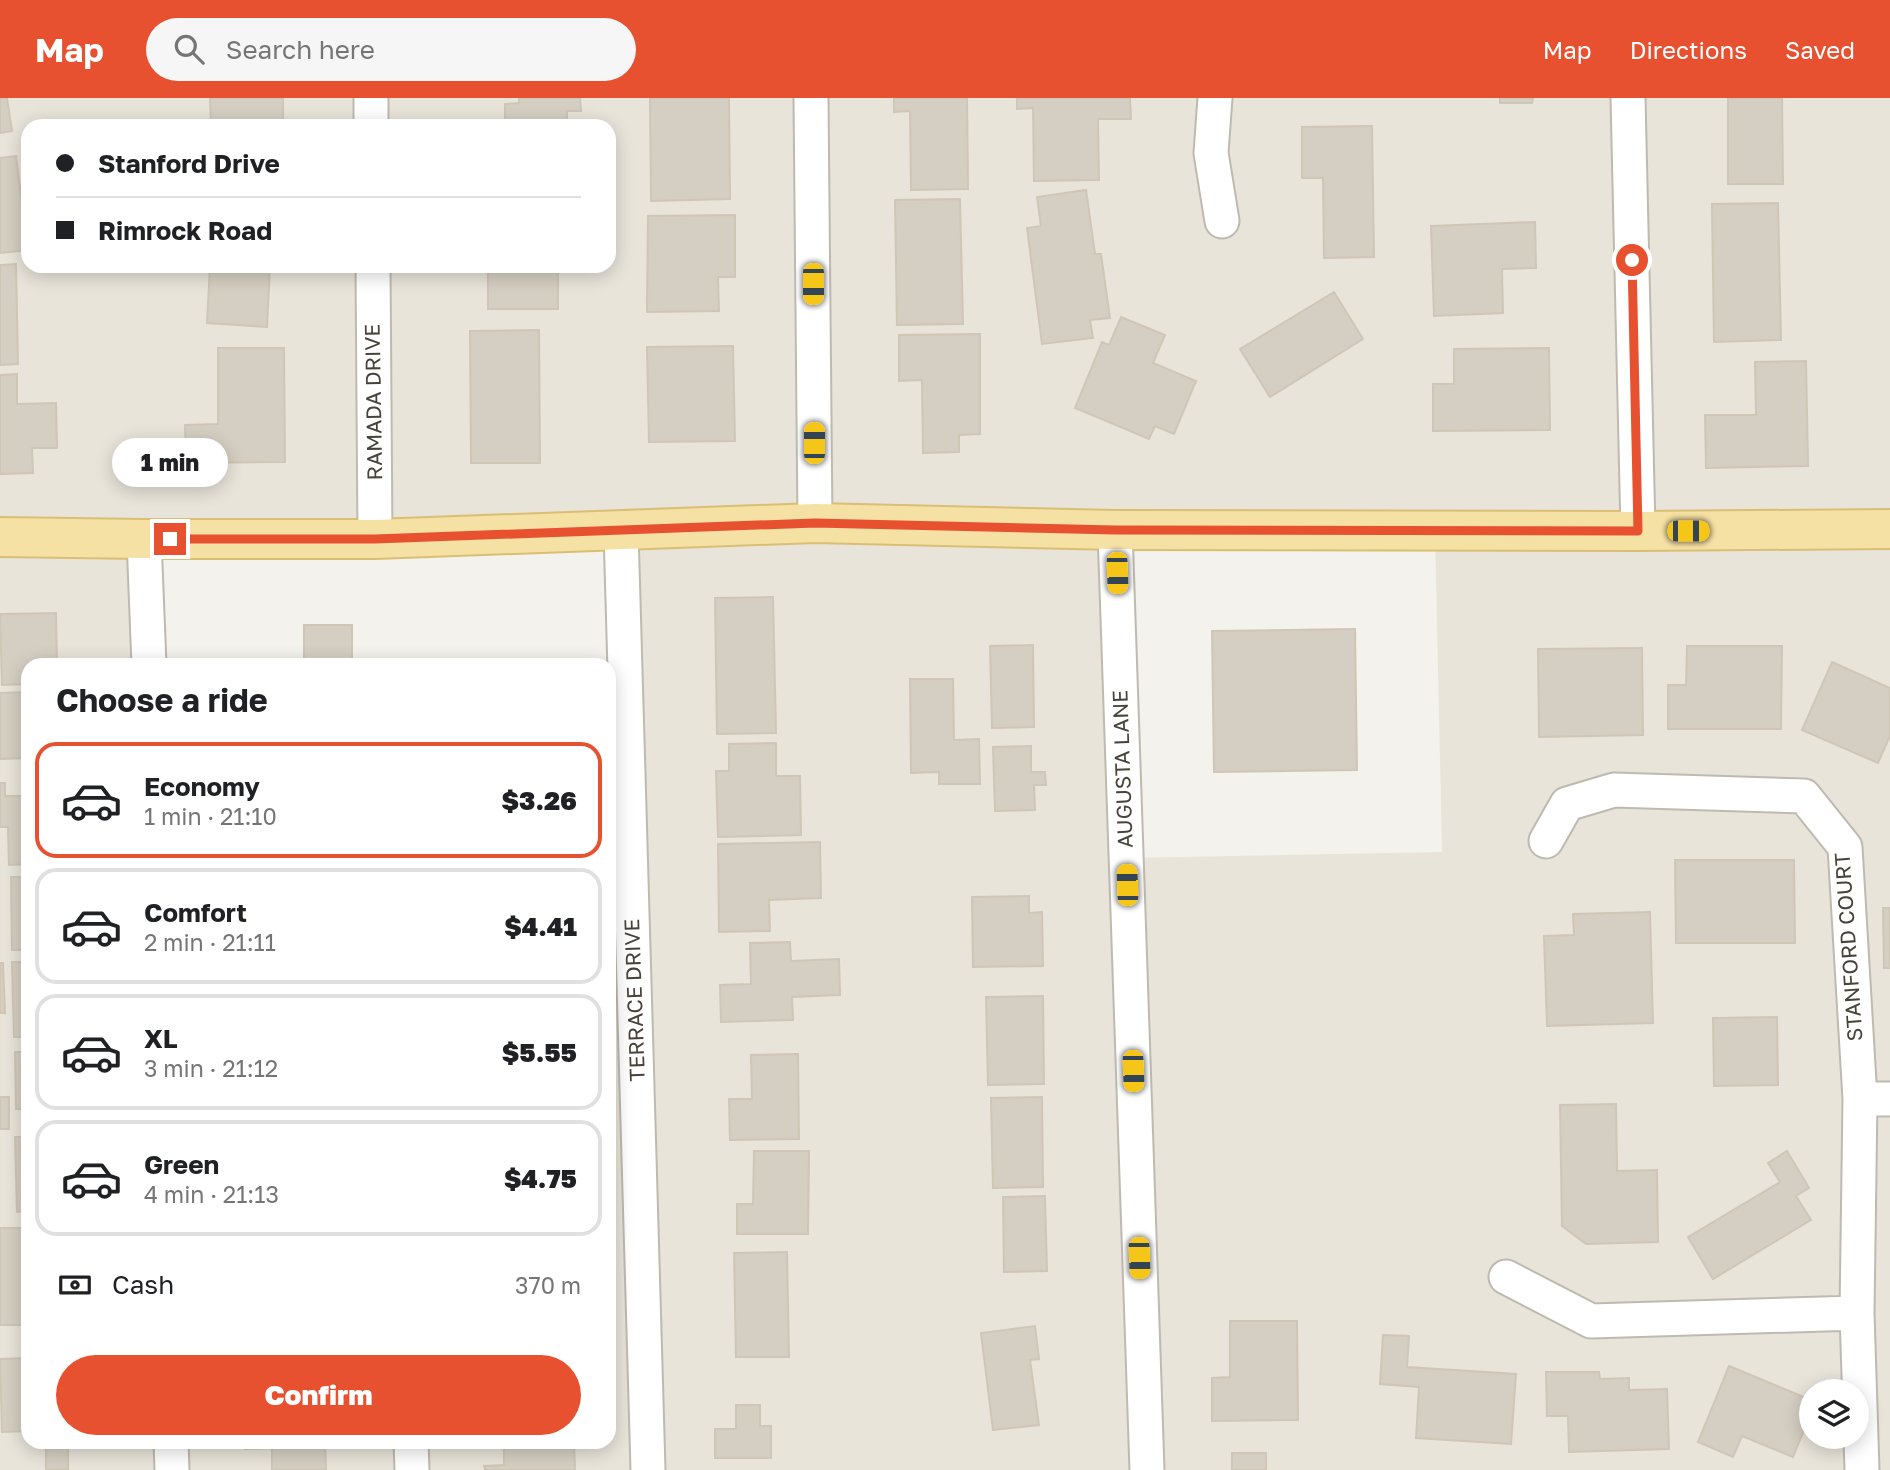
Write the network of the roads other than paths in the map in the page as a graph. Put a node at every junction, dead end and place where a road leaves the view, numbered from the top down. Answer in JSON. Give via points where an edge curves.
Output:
{"nodes":[{"id":1,"x":371,"y":98,"type":"edge"},
{"id":2,"x":811,"y":98,"type":"edge"},
{"id":3,"x":1215,"y":98,"type":"edge"},
{"id":4,"x":1628,"y":98,"type":"edge"},
{"id":5,"x":372,"y":119,"type":"edge"},
{"id":6,"x":1222,"y":222,"type":"dead end"},
{"id":7,"x":373,"y":273,"type":"edge"},
{"id":8,"x":815,"y":523,"type":"junction"},
{"id":9,"x":1890,"y":529,"type":"edge"},
{"id":10,"x":1115,"y":530,"type":"junction"},
{"id":11,"x":621,"y":531,"type":"junction"},
{"id":12,"x":1638,"y":531,"type":"junction"},
{"id":13,"x":0,"y":537,"type":"edge"},
{"id":14,"x":144,"y":539,"type":"junction"},
{"id":15,"x":375,"y":539,"type":"junction"},
{"id":16,"x":149,"y":658,"type":"edge"},
{"id":17,"x":1546,"y":841,"type":"dead end"},
{"id":18,"x":1875,"y":1099,"type":"edge"},
{"id":19,"x":1506,"y":1277,"type":"dead end"},
{"id":20,"x":1857,"y":1313,"type":"junction"},
{"id":21,"x":171,"y":1449,"type":"edge"},
{"id":22,"x":411,"y":1449,"type":"edge"},
{"id":23,"x":172,"y":1470,"type":"edge"},
{"id":24,"x":412,"y":1470,"type":"edge"},
{"id":25,"x":648,"y":1470,"type":"edge"},
{"id":26,"x":1146,"y":1470,"type":"edge"},
{"id":27,"x":1862,"y":1470,"type":"edge"}],
"edges":[{"from":1,"to":5,"type":"street"},
{"from":2,"to":8,"type":"street"},
{"from":3,"to":6,"type":"street","via":[[1211,153]]},
{"from":4,"to":12,"type":"street"},
{"from":7,"to":15,"type":"street","name":"RAMADA DRIVE"},
{"from":8,"to":10,"type":"main road"},
{"from":8,"to":11,"type":"main road"},
{"from":9,"to":12,"type":"main road"},
{"from":10,"to":12,"type":"main road"},
{"from":10,"to":26,"type":"street","name":"AUGUSTA LANE"},
{"from":11,"to":15,"type":"main road"},
{"from":11,"to":25,"type":"street","name":"TERRACE DRIVE"},
{"from":13,"to":14,"type":"main road"},
{"from":14,"to":15,"type":"main road"},
{"from":14,"to":16,"type":"street"},
{"from":17,"to":18,"type":"street","name":"STANFORD COURT","via":[[1567,804],[1614,790],[1804,796],[1845,848]]},
{"from":18,"to":20,"type":"street","name":"STANFORD COURT"},
{"from":19,"to":20,"type":"street","via":[[1591,1321]]},
{"from":20,"to":27,"type":"street","name":"STANFORD COURT"},
{"from":21,"to":23,"type":"street"},
{"from":22,"to":24,"type":"street"}]}
